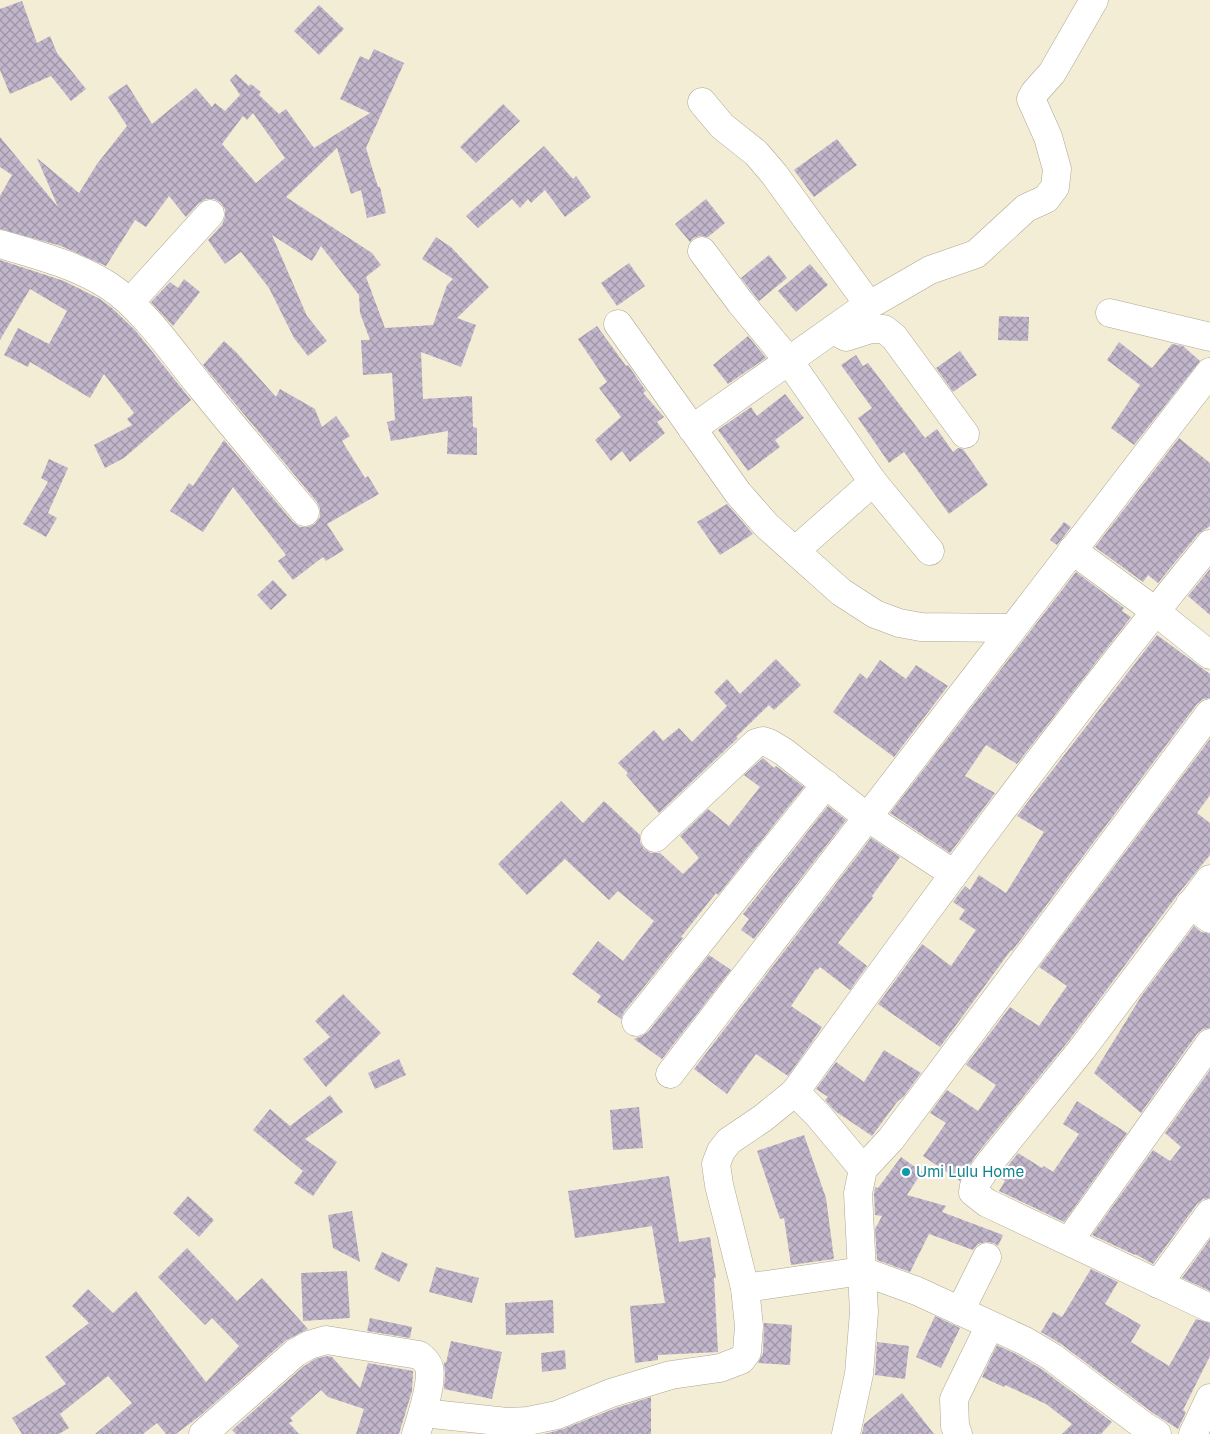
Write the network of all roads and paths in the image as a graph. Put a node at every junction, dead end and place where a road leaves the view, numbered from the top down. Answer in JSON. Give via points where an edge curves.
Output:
{"nodes":[{"id":1,"x":1094,"y":0,"type":"edge"},
{"id":2,"x":702,"y":102,"type":"dead end"},
{"id":3,"x":210,"y":214,"type":"dead end"},
{"id":4,"x":0,"y":244,"type":"edge"},
{"id":5,"x":702,"y":252,"type":"dead end"},
{"id":6,"x":130,"y":302,"type":"junction"},
{"id":7,"x":869,"y":305,"type":"junction"},
{"id":8,"x":1110,"y":313,"type":"dead end"},
{"id":9,"x":618,"y":324,"type":"dead end"},
{"id":10,"x":833,"y":330,"type":"junction"},
{"id":11,"x":1210,"y":337,"type":"edge"},
{"id":12,"x":789,"y":361,"type":"junction"},
{"id":13,"x":1210,"y":372,"type":"edge"},
{"id":14,"x":692,"y":429,"type":"junction"},
{"id":15,"x":965,"y":434,"type":"dead end"},
{"id":16,"x":873,"y":482,"type":"junction"},
{"id":17,"x":306,"y":512,"type":"dead end"},
{"id":18,"x":1210,"y":544,"type":"edge"},
{"id":19,"x":796,"y":550,"type":"junction"},
{"id":20,"x":1072,"y":550,"type":"junction"},
{"id":21,"x":930,"y":551,"type":"dead end"},
{"id":22,"x":1155,"y":611,"type":"junction"},
{"id":23,"x":1012,"y":628,"type":"junction"},
{"id":24,"x":1210,"y":655,"type":"edge"},
{"id":25,"x":1210,"y":713,"type":"edge"},
{"id":26,"x":826,"y":784,"type":"junction"},
{"id":27,"x":867,"y":817,"type":"junction"},
{"id":28,"x":655,"y":838,"type":"dead end"},
{"id":29,"x":954,"y":874,"type":"junction"},
{"id":30,"x":1210,"y":879,"type":"edge"},
{"id":31,"x":1200,"y":912,"type":"edge"},
{"id":32,"x":636,"y":1022,"type":"dead end"},
{"id":33,"x":1210,"y":1043,"type":"edge"},
{"id":34,"x":670,"y":1074,"type":"dead end"},
{"id":35,"x":795,"y":1092,"type":"junction"},
{"id":36,"x":862,"y":1169,"type":"junction"},
{"id":37,"x":1210,"y":1213,"type":"edge"},
{"id":38,"x":1069,"y":1241,"type":"junction"},
{"id":39,"x":987,"y":1257,"type":"dead end"},
{"id":40,"x":862,"y":1271,"type":"junction"},
{"id":41,"x":1158,"y":1284,"type":"junction"},
{"id":42,"x":745,"y":1288,"type":"junction"},
{"id":43,"x":1210,"y":1308,"type":"edge"},
{"id":44,"x":960,"y":1311,"type":"junction"},
{"id":45,"x":990,"y":1325,"type":"junction"},
{"id":46,"x":1210,"y":1398,"type":"edge"},
{"id":47,"x":419,"y":1424,"type":"edge"},
{"id":48,"x":203,"y":1434,"type":"edge"},
{"id":49,"x":846,"y":1434,"type":"edge"},
{"id":50,"x":958,"y":1434,"type":"edge"},
{"id":51,"x":1157,"y":1434,"type":"edge"},
{"id":52,"x":1193,"y":1434,"type":"edge"}],
"edges":[{"from":1,"to":7,"type":"street","via":[[1052,73],[1032,99],[1057,170],[1055,187],[1046,198],[1026,208],[976,254],[930,270]]},
{"from":2,"to":7,"type":"street","via":[[722,126],[756,153],[774,174]]},
{"from":3,"to":6,"type":"street"},
{"from":4,"to":6,"type":"street","via":[[82,271]]},
{"from":5,"to":12,"type":"street"},
{"from":6,"to":17,"type":"street"},
{"from":7,"to":10,"type":"street"},
{"from":8,"to":11,"type":"street"},
{"from":9,"to":14,"type":"street"},
{"from":10,"to":12,"type":"street"},
{"from":10,"to":15,"type":"street","via":[[846,337],[871,329],[884,329],[894,337]]},
{"from":12,"to":14,"type":"street"},
{"from":12,"to":16,"type":"street"},
{"from":13,"to":20,"type":"street"},
{"from":14,"to":19,"type":"street","via":[[738,493],[767,526]]},
{"from":16,"to":19,"type":"street"},
{"from":16,"to":21,"type":"street"},
{"from":18,"to":22,"type":"street"},
{"from":19,"to":23,"type":"street","via":[[841,592],[875,614],[899,623],[921,627]]},
{"from":20,"to":22,"type":"street"},
{"from":20,"to":23,"type":"street"},
{"from":22,"to":24,"type":"street"},
{"from":22,"to":29,"type":"street"},
{"from":23,"to":27,"type":"street"},
{"from":25,"to":36,"type":"street","via":[[891,1139]]},
{"from":26,"to":27,"type":"street"},
{"from":26,"to":28,"type":"street","via":[[797,761],[762,741],[756,743]]},
{"from":26,"to":32,"type":"street"},
{"from":27,"to":29,"type":"street"},
{"from":27,"to":34,"type":"street"},
{"from":29,"to":35,"type":"street"},
{"from":30,"to":31,"type":"street"},
{"from":31,"to":38,"type":"street","via":[[1082,1049],[974,1186],[973,1192],[987,1203]]},
{"from":33,"to":38,"type":"street"},
{"from":35,"to":36,"type":"street"},
{"from":35,"to":42,"type":"street","via":[[729,1141],[721,1150],[716,1164]]},
{"from":36,"to":40,"type":"street","via":[[858,1193]]},
{"from":37,"to":41,"type":"street"},
{"from":38,"to":41,"type":"street"},
{"from":39,"to":44,"type":"street"},
{"from":40,"to":42,"type":"street"},
{"from":40,"to":44,"type":"street","via":[[918,1291]]},
{"from":40,"to":49,"type":"street","via":[[864,1312],[859,1374]]},
{"from":41,"to":43,"type":"street"},
{"from":42,"to":47,"type":"street","via":[[749,1326],[747,1352],[732,1365],[671,1374],[557,1415],[528,1421]]},
{"from":44,"to":45,"type":"street"},
{"from":45,"to":50,"type":"street","via":[[954,1400]]},
{"from":45,"to":51,"type":"street","via":[[1052,1357]]},
{"from":46,"to":52,"type":"street"},
{"from":47,"to":48,"type":"street","via":[[428,1388],[430,1369],[426,1361],[419,1355],[326,1340],[295,1353]]}]}
